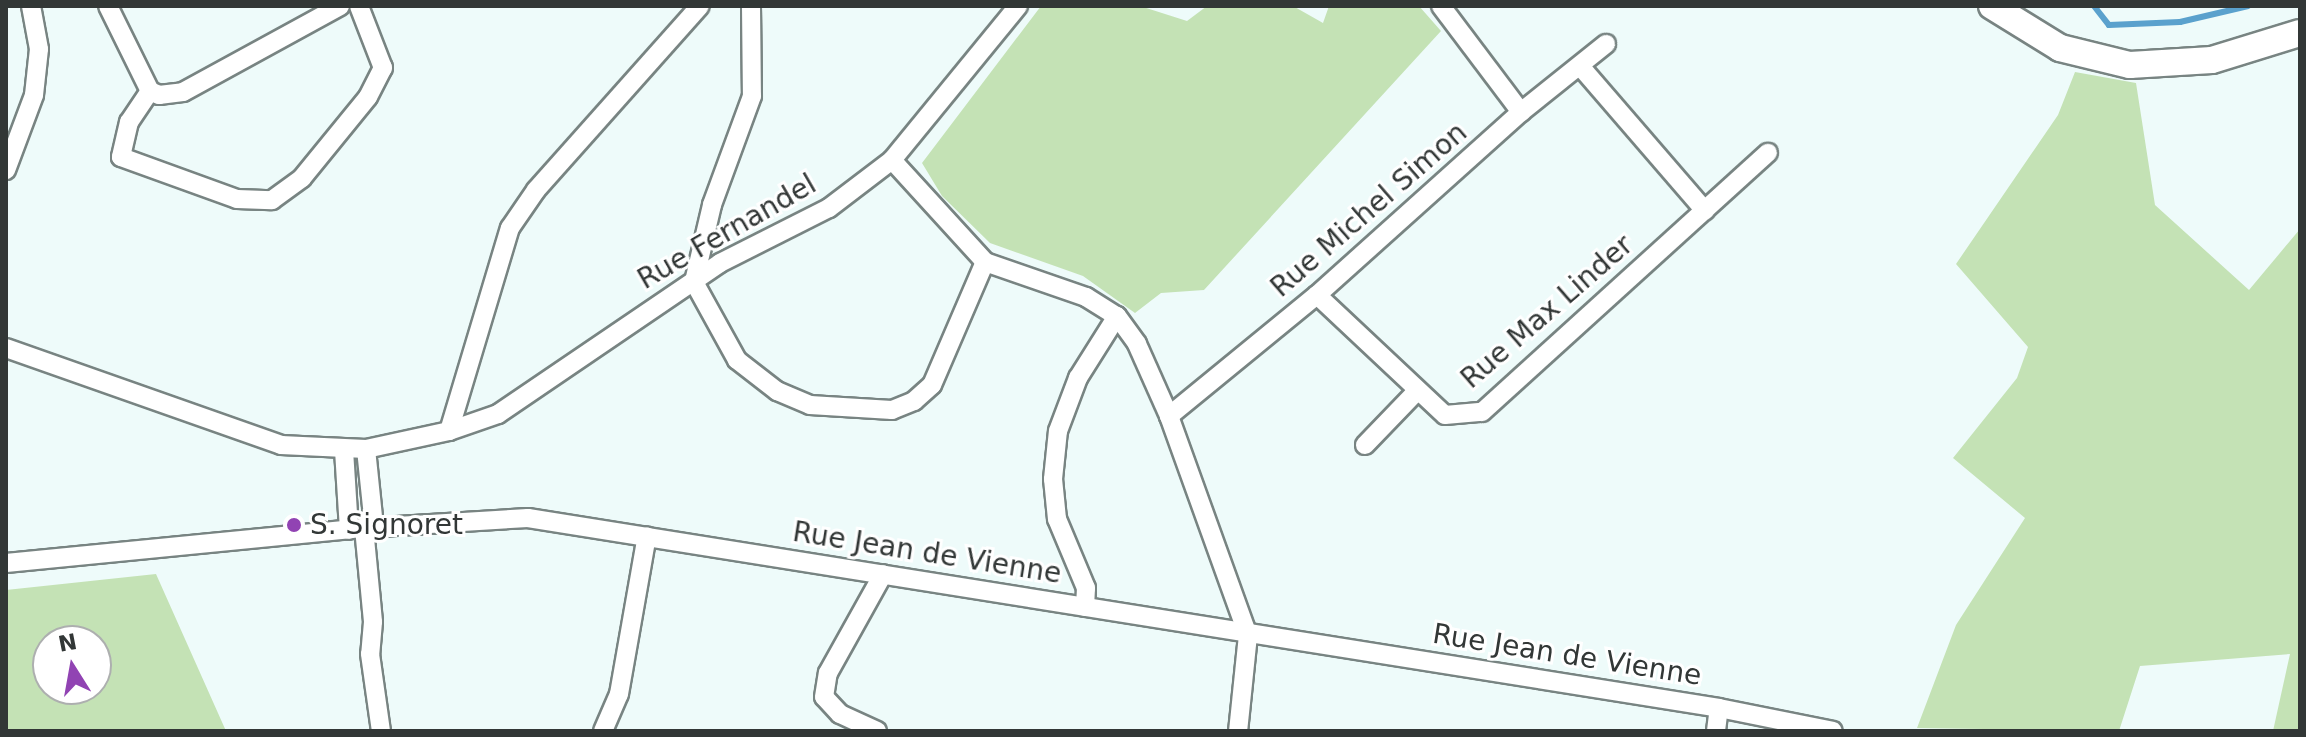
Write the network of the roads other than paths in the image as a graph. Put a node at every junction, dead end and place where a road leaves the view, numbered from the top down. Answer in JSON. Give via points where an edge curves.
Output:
{"nodes":[{"id":1,"x":31,"y":6,"type":"edge"},
{"id":2,"x":108,"y":6,"type":"edge"},
{"id":3,"x":340,"y":6,"type":"edge"},
{"id":4,"x":359,"y":6,"type":"edge"},
{"id":5,"x":700,"y":6,"type":"edge"},
{"id":6,"x":751,"y":6,"type":"edge"},
{"id":7,"x":1018,"y":6,"type":"edge"},
{"id":8,"x":1441,"y":6,"type":"edge"},
{"id":9,"x":1992,"y":6,"type":"edge"},
{"id":10,"x":2300,"y":33,"type":"edge"},
{"id":11,"x":1606,"y":44,"type":"dead end"},
{"id":12,"x":1580,"y":66,"type":"junction"},
{"id":13,"x":150,"y":91,"type":"junction"},
{"id":14,"x":1521,"y":112,"type":"junction"},
{"id":15,"x":1768,"y":153,"type":"dead end"},
{"id":16,"x":892,"y":160,"type":"junction"},
{"id":17,"x":6,"y":170,"type":"edge"},
{"id":18,"x":1705,"y":211,"type":"junction"},
{"id":19,"x":985,"y":262,"type":"junction"},
{"id":20,"x":694,"y":282,"type":"junction"},
{"id":21,"x":1317,"y":295,"type":"junction"},
{"id":22,"x":1117,"y":316,"type":"junction"},
{"id":23,"x":6,"y":348,"type":"edge"},
{"id":24,"x":1418,"y":390,"type":"junction"},
{"id":25,"x":1169,"y":416,"type":"junction"},
{"id":26,"x":449,"y":431,"type":"junction"},
{"id":27,"x":1365,"y":445,"type":"dead end"},
{"id":28,"x":366,"y":449,"type":"junction"},
{"id":29,"x":344,"y":450,"type":"junction"},
{"id":30,"x":362,"y":528,"type":"junction"},
{"id":31,"x":647,"y":536,"type":"junction"},
{"id":32,"x":6,"y":563,"type":"edge"},
{"id":33,"x":883,"y":574,"type":"junction"},
{"id":34,"x":1085,"y":607,"type":"junction"},
{"id":35,"x":1248,"y":635,"type":"junction"},
{"id":36,"x":1719,"y":708,"type":"junction"},
{"id":37,"x":381,"y":731,"type":"edge"},
{"id":38,"x":603,"y":731,"type":"edge"},
{"id":39,"x":877,"y":731,"type":"edge"},
{"id":40,"x":1238,"y":731,"type":"edge"},
{"id":41,"x":1716,"y":731,"type":"edge"},
{"id":42,"x":1833,"y":731,"type":"edge"}],
"edges":[{"from":1,"to":17,"type":"street","via":[[39,49],[34,95]]},
{"from":2,"to":13,"type":"street"},
{"from":3,"to":13,"type":"street","via":[[183,92]]},
{"from":4,"to":13,"type":"street","via":[[383,68],[368,97],[302,178],[272,200],[237,199],[121,157],[129,122]]},
{"from":5,"to":26,"type":"street","via":[[536,190],[510,228]]},
{"from":6,"to":20,"type":"street","via":[[752,96],[712,205]]},
{"from":7,"to":16,"type":"street","name":"Rue Fernandel"},
{"from":8,"to":14,"type":"street"},
{"from":9,"to":10,"type":"main road","via":[[2060,48],[2130,65],[2212,60]]},
{"from":11,"to":12,"type":"street","name":"Rue Michel Simon"},
{"from":12,"to":14,"type":"street","name":"Rue Michel Simon"},
{"from":12,"to":18,"type":"street"},
{"from":14,"to":21,"type":"street","name":"Rue Michel Simon"},
{"from":15,"to":18,"type":"street","name":"Rue Max Linder"},
{"from":16,"to":19,"type":"street"},
{"from":16,"to":20,"type":"street","name":"Rue Fernandel","via":[[829,208],[720,263]]},
{"from":18,"to":24,"type":"street","name":"Rue Max Linder","via":[[1482,412],[1445,415]]},
{"from":19,"to":20,"type":"street","via":[[932,385],[914,401],[892,410],[810,405],[777,391],[737,360]]},
{"from":19,"to":22,"type":"street","via":[[1086,297]]},
{"from":20,"to":26,"type":"street","name":"Rue Fernandel","via":[[498,414]]},
{"from":21,"to":24,"type":"street","name":"Rue Max Linder"},
{"from":21,"to":25,"type":"street","name":"Rue Michel Simon"},
{"from":22,"to":25,"type":"street","via":[[1137,344]]},
{"from":22,"to":34,"type":"street","via":[[1078,378],[1058,431],[1053,479],[1057,519],[1086,588]]},
{"from":23,"to":29,"type":"street","name":"Rue Fernandel","via":[[244,436]]},
{"from":24,"to":27,"type":"street","name":"Rue Max Linder"},
{"from":25,"to":35,"type":"street"},
{"from":26,"to":28,"type":"street","name":"Rue Fernandel"},
{"from":28,"to":29,"type":"street","name":"Rue Fernandel"},
{"from":28,"to":30,"type":"street"},
{"from":29,"to":30,"type":"street"},
{"from":30,"to":31,"type":"street","name":"Rue Jean de Vienne","via":[[528,518]]},
{"from":30,"to":32,"type":"street","name":"Rue Jean de Vienne"},
{"from":30,"to":37,"type":"street"},
{"from":31,"to":33,"type":"street","name":"Rue Jean de Vienne"},
{"from":31,"to":38,"type":"street","via":[[619,694]]},
{"from":33,"to":34,"type":"street","name":"Rue Jean de Vienne"},
{"from":33,"to":39,"type":"street","via":[[828,673],[824,697],[840,714]]},
{"from":34,"to":35,"type":"street","name":"Rue Jean de Vienne"},
{"from":35,"to":36,"type":"street","name":"Rue Jean de Vienne"},
{"from":35,"to":40,"type":"street"},
{"from":36,"to":41,"type":"street"},
{"from":36,"to":42,"type":"street","name":"Rue Jean de Vienne"}]}
